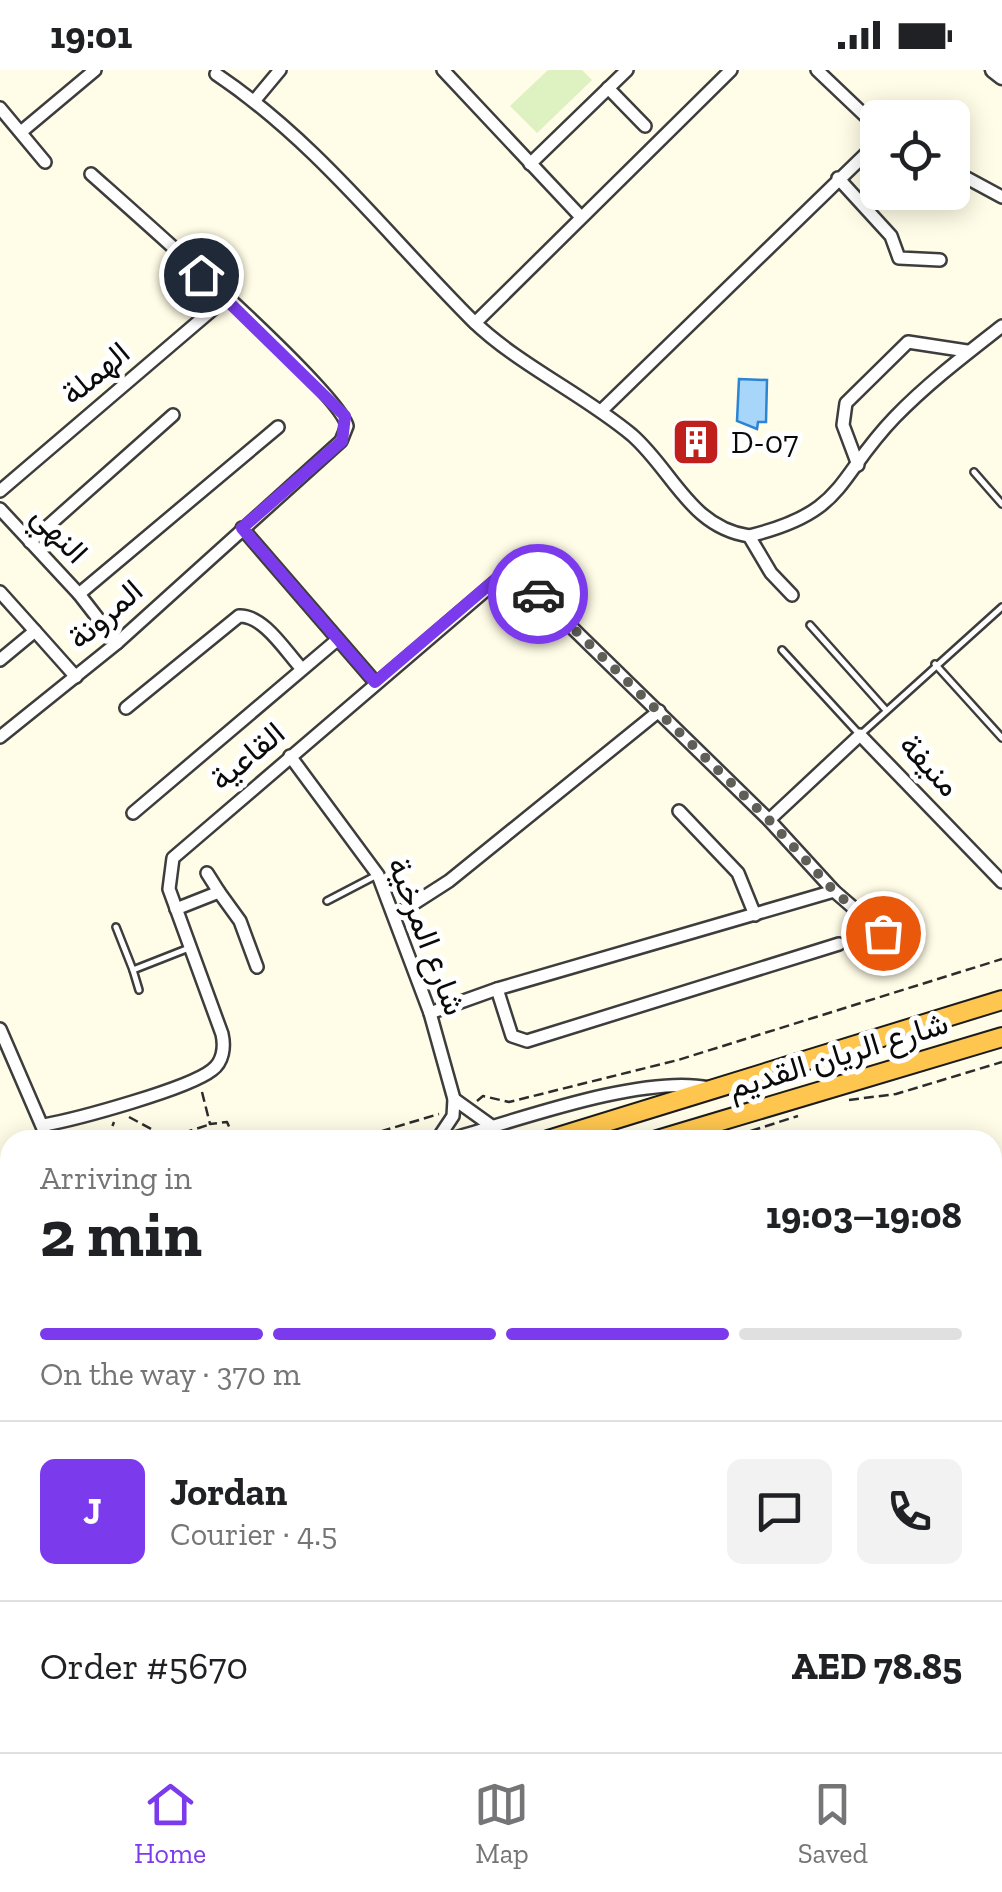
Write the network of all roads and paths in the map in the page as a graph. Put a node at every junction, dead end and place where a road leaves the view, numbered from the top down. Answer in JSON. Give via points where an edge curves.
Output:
{"nodes":[{"id":1,"x":95,"y":70,"type":"edge"},
{"id":2,"x":280,"y":70,"type":"edge"},
{"id":3,"x":443,"y":70,"type":"edge"},
{"id":4,"x":627,"y":70,"type":"edge"},
{"id":5,"x":731,"y":70,"type":"edge"},
{"id":6,"x":817,"y":70,"type":"edge"},
{"id":7,"x":994,"y":70,"type":"edge"},
{"id":8,"x":216,"y":74,"type":"dead end"},
{"id":9,"x":1002,"y":77,"type":"edge"},
{"id":10,"x":608,"y":88,"type":"junction"},
{"id":11,"x":254,"y":100,"type":"junction"},
{"id":12,"x":0,"y":108,"type":"edge"},
{"id":13,"x":860,"y":111,"type":"edge"},
{"id":14,"x":646,"y":126,"type":"dead end"},
{"id":15,"x":21,"y":132,"type":"junction"},
{"id":16,"x":860,"y":158,"type":"edge"},
{"id":17,"x":45,"y":162,"type":"dead end"},
{"id":18,"x":530,"y":164,"type":"junction"},
{"id":19,"x":90,"y":174,"type":"dead end"},
{"id":20,"x":838,"y":178,"type":"junction"},
{"id":21,"x":970,"y":180,"type":"edge"},
{"id":22,"x":1002,"y":197,"type":"edge"},
{"id":23,"x":581,"y":216,"type":"junction"},
{"id":24,"x":940,"y":260,"type":"dead end"},
{"id":25,"x":226,"y":298,"type":"junction"},
{"id":26,"x":475,"y":323,"type":"junction"},
{"id":27,"x":1002,"y":326,"type":"edge"},
{"id":28,"x":967,"y":351,"type":"junction"},
{"id":29,"x":602,"y":411,"type":"junction"},
{"id":30,"x":173,"y":415,"type":"dead end"},
{"id":31,"x":278,"y":427,"type":"dead end"},
{"id":32,"x":858,"y":465,"type":"junction"},
{"id":33,"x":974,"y":472,"type":"dead end"},
{"id":34,"x":0,"y":491,"type":"edge"},
{"id":35,"x":1002,"y":504,"type":"edge"},
{"id":36,"x":0,"y":509,"type":"edge"},
{"id":37,"x":242,"y":528,"type":"junction"},
{"id":38,"x":749,"y":536,"type":"junction"},
{"id":39,"x":30,"y":542,"type":"junction"},
{"id":40,"x":0,"y":592,"type":"edge"},
{"id":41,"x":79,"y":594,"type":"junction"},
{"id":42,"x":792,"y":596,"type":"dead end"},
{"id":43,"x":999,"y":609,"type":"edge"},
{"id":44,"x":1002,"y":618,"type":"edge"},
{"id":45,"x":810,"y":625,"type":"dead end"},
{"id":46,"x":35,"y":631,"type":"junction"},
{"id":47,"x":337,"y":640,"type":"junction"},
{"id":48,"x":117,"y":643,"type":"junction"},
{"id":49,"x":782,"y":650,"type":"dead end"},
{"id":50,"x":0,"y":660,"type":"edge"},
{"id":51,"x":935,"y":664,"type":"junction"},
{"id":52,"x":302,"y":669,"type":"junction"},
{"id":53,"x":76,"y":677,"type":"junction"},
{"id":54,"x":375,"y":682,"type":"junction"},
{"id":55,"x":126,"y":708,"type":"dead end"},
{"id":56,"x":885,"y":709,"type":"junction"},
{"id":57,"x":659,"y":711,"type":"junction"},
{"id":58,"x":860,"y":735,"type":"junction"},
{"id":59,"x":0,"y":737,"type":"edge"},
{"id":60,"x":1002,"y":738,"type":"edge"},
{"id":61,"x":290,"y":756,"type":"junction"},
{"id":62,"x":679,"y":811,"type":"dead end"},
{"id":63,"x":134,"y":813,"type":"dead end"},
{"id":64,"x":769,"y":820,"type":"junction"},
{"id":65,"x":207,"y":873,"type":"dead end"},
{"id":66,"x":378,"y":875,"type":"junction"},
{"id":67,"x":1002,"y":882,"type":"edge"},
{"id":68,"x":834,"y":891,"type":"junction"},
{"id":69,"x":219,"y":892,"type":"junction"},
{"id":70,"x":327,"y":901,"type":"dead end"},
{"id":71,"x":176,"y":909,"type":"junction"},
{"id":72,"x":755,"y":914,"type":"junction"},
{"id":73,"x":396,"y":915,"type":"junction"},
{"id":74,"x":116,"y":927,"type":"dead end"},
{"id":75,"x":838,"y":944,"type":"dead end"},
{"id":76,"x":189,"y":948,"type":"junction"},
{"id":77,"x":908,"y":954,"type":"dead end"},
{"id":78,"x":1002,"y":960,"type":"edge"},
{"id":79,"x":258,"y":966,"type":"dead end"},
{"id":80,"x":133,"y":970,"type":"junction"},
{"id":81,"x":497,"y":988,"type":"junction"},
{"id":82,"x":139,"y":990,"type":"dead end"},
{"id":83,"x":1002,"y":1000,"type":"edge"},
{"id":84,"x":430,"y":1013,"type":"junction"},
{"id":85,"x":1,"y":1034,"type":"edge"},
{"id":86,"x":1002,"y":1037,"type":"edge"},
{"id":87,"x":1002,"y":1062,"type":"edge"},
{"id":88,"x":718,"y":1090,"type":"junction"},
{"id":89,"x":198,"y":1092,"type":"dead end"},
{"id":90,"x":454,"y":1099,"type":"junction"},
{"id":91,"x":845,"y":1101,"type":"dead end"},
{"id":92,"x":465,"y":1110,"type":"junction"},
{"id":93,"x":810,"y":1112,"type":"dead end"},
{"id":94,"x":123,"y":1114,"type":"dead end"},
{"id":95,"x":452,"y":1116,"type":"junction"},
{"id":96,"x":210,"y":1124,"type":"junction"},
{"id":97,"x":44,"y":1125,"type":"junction"},
{"id":98,"x":493,"y":1128,"type":"junction"},
{"id":99,"x":45,"y":1130,"type":"edge"},
{"id":100,"x":145,"y":1130,"type":"edge"},
{"id":101,"x":192,"y":1130,"type":"edge"},
{"id":102,"x":231,"y":1130,"type":"edge"},
{"id":103,"x":384,"y":1130,"type":"edge"},
{"id":104,"x":443,"y":1130,"type":"edge"},
{"id":105,"x":486,"y":1130,"type":"edge"},
{"id":106,"x":582,"y":1130,"type":"edge"},
{"id":107,"x":690,"y":1130,"type":"edge"},
{"id":108,"x":753,"y":1130,"type":"edge"}],
"edges":[{"from":1,"to":15,"type":"street"},
{"from":2,"to":11,"type":"street"},
{"from":3,"to":18,"type":"street"},
{"from":4,"to":10,"type":"street"},
{"from":5,"to":23,"type":"street"},
{"from":6,"to":13,"type":"street"},
{"from":7,"to":9,"type":"street"},
{"from":8,"to":11,"type":"street"},
{"from":10,"to":14,"type":"street"},
{"from":10,"to":18,"type":"street"},
{"from":11,"to":26,"type":"street","via":[[320,158]]},
{"from":12,"to":15,"type":"street"},
{"from":15,"to":17,"type":"street"},
{"from":16,"to":20,"type":"street"},
{"from":18,"to":23,"type":"street"},
{"from":19,"to":25,"type":"street"},
{"from":20,"to":24,"type":"street","via":[[891,236],[898,258]]},
{"from":20,"to":29,"type":"street"},
{"from":21,"to":22,"type":"street"},
{"from":23,"to":26,"type":"street"},
{"from":25,"to":34,"type":"street","name":"الهملة"},
{"from":25,"to":37,"type":"street","name":"المرونة","via":[[345,416],[345,433]]},
{"from":26,"to":29,"type":"street"},
{"from":27,"to":28,"type":"street"},
{"from":28,"to":32,"type":"street","via":[[899,413]]},
{"from":28,"to":32,"type":"street","via":[[913,340],[846,404],[843,426]]},
{"from":29,"to":38,"type":"street","via":[[710,522]]},
{"from":30,"to":39,"type":"street"},
{"from":31,"to":41,"type":"street"},
{"from":32,"to":38,"type":"street","via":[[817,510],[790,526]]},
{"from":33,"to":35,"type":"lane"},
{"from":36,"to":39,"type":"street","name":"النهي"},
{"from":37,"to":47,"type":"street"},
{"from":37,"to":48,"type":"street","name":"المرونة"},
{"from":38,"to":42,"type":"street"},
{"from":39,"to":41,"type":"street","name":"النهي"},
{"from":40,"to":46,"type":"street"},
{"from":41,"to":48,"type":"street","name":"النهي"},
{"from":43,"to":44,"type":"lane"},
{"from":43,"to":51,"type":"lane"},
{"from":45,"to":56,"type":"lane"},
{"from":46,"to":50,"type":"street"},
{"from":46,"to":53,"type":"street"},
{"from":47,"to":52,"type":"street"},
{"from":47,"to":54,"type":"street"},
{"from":48,"to":53,"type":"street","name":"المرونة"},
{"from":49,"to":58,"type":"lane"},
{"from":51,"to":56,"type":"lane"},
{"from":51,"to":60,"type":"lane"},
{"from":52,"to":55,"type":"street","via":[[261,624],[239,616]]},
{"from":52,"to":63,"type":"street"},
{"from":53,"to":59,"type":"street","name":"المرونة"},
{"from":54,"to":57,"type":"street","name":"القاعية","via":[[511,572]]},
{"from":54,"to":61,"type":"street","name":"القاعية"},
{"from":56,"to":58,"type":"lane"},
{"from":57,"to":64,"type":"street","name":"القاعية"},
{"from":57,"to":73,"type":"street","via":[[448,881]]},
{"from":58,"to":64,"type":"street","name":"منيفة"},
{"from":58,"to":67,"type":"street","name":"منيفة"},
{"from":61,"to":66,"type":"street","name":"شارع المرخية"},
{"from":61,"to":71,"type":"street","name":"القاعية","via":[[179,850],[168,877]]},
{"from":62,"to":72,"type":"street","via":[[738,873]]},
{"from":64,"to":68,"type":"street","name":"القاعية"},
{"from":65,"to":69,"type":"street"},
{"from":66,"to":70,"type":"lane"},
{"from":66,"to":73,"type":"street","name":"شارع المرخية"},
{"from":68,"to":72,"type":"street"},
{"from":68,"to":77,"type":"street","name":"القاعية"},
{"from":69,"to":71,"type":"street"},
{"from":69,"to":79,"type":"street","via":[[240,921]]},
{"from":71,"to":76,"type":"street","name":"القاعية"},
{"from":72,"to":81,"type":"street"},
{"from":73,"to":84,"type":"street","name":"شارع المرخية"},
{"from":74,"to":80,"type":"lane"},
{"from":75,"to":81,"type":"street","via":[[527,1041],[512,1036]]},
{"from":76,"to":80,"type":"lane"},
{"from":76,"to":97,"type":"street","name":"القاعية","via":[[224,1044],[219,1063],[173,1086]]},
{"from":78,"to":92,"type":"path","via":[[678,1060],[509,1102],[483,1096]]},
{"from":80,"to":82,"type":"lane"},
{"from":81,"to":84,"type":"street"},
{"from":83,"to":88,"type":"highway","name":"شارع الريان القديم"},
{"from":84,"to":90,"type":"street","name":"شارع المرخية"},
{"from":85,"to":97,"type":"street"},
{"from":86,"to":107,"type":"highway","name":"شارع الريان القديم"},
{"from":87,"to":91,"type":"path","via":[[896,1094]]},
{"from":88,"to":98,"type":"street","name":"شارع الريان القديم","via":[[686,1083]]},
{"from":88,"to":106,"type":"highway","name":"شارع الريان القديم"},
{"from":89,"to":96,"type":"path"},
{"from":90,"to":92,"type":"street","name":"شارع المرخية"},
{"from":90,"to":95,"type":"street","name":"شارع المرخية"},
{"from":92,"to":98,"type":"street","name":"شارع المرخية"},
{"from":93,"to":108,"type":"path"},
{"from":94,"to":100,"type":"path"},
{"from":95,"to":103,"type":"path","via":[[434,1114]]},
{"from":95,"to":104,"type":"street","name":"شارع المرخية"},
{"from":96,"to":101,"type":"path"},
{"from":96,"to":102,"type":"path","via":[[227,1122]]},
{"from":97,"to":99,"type":"street"},
{"from":98,"to":105,"type":"street","name":"شارع الريان القديم"}]}
